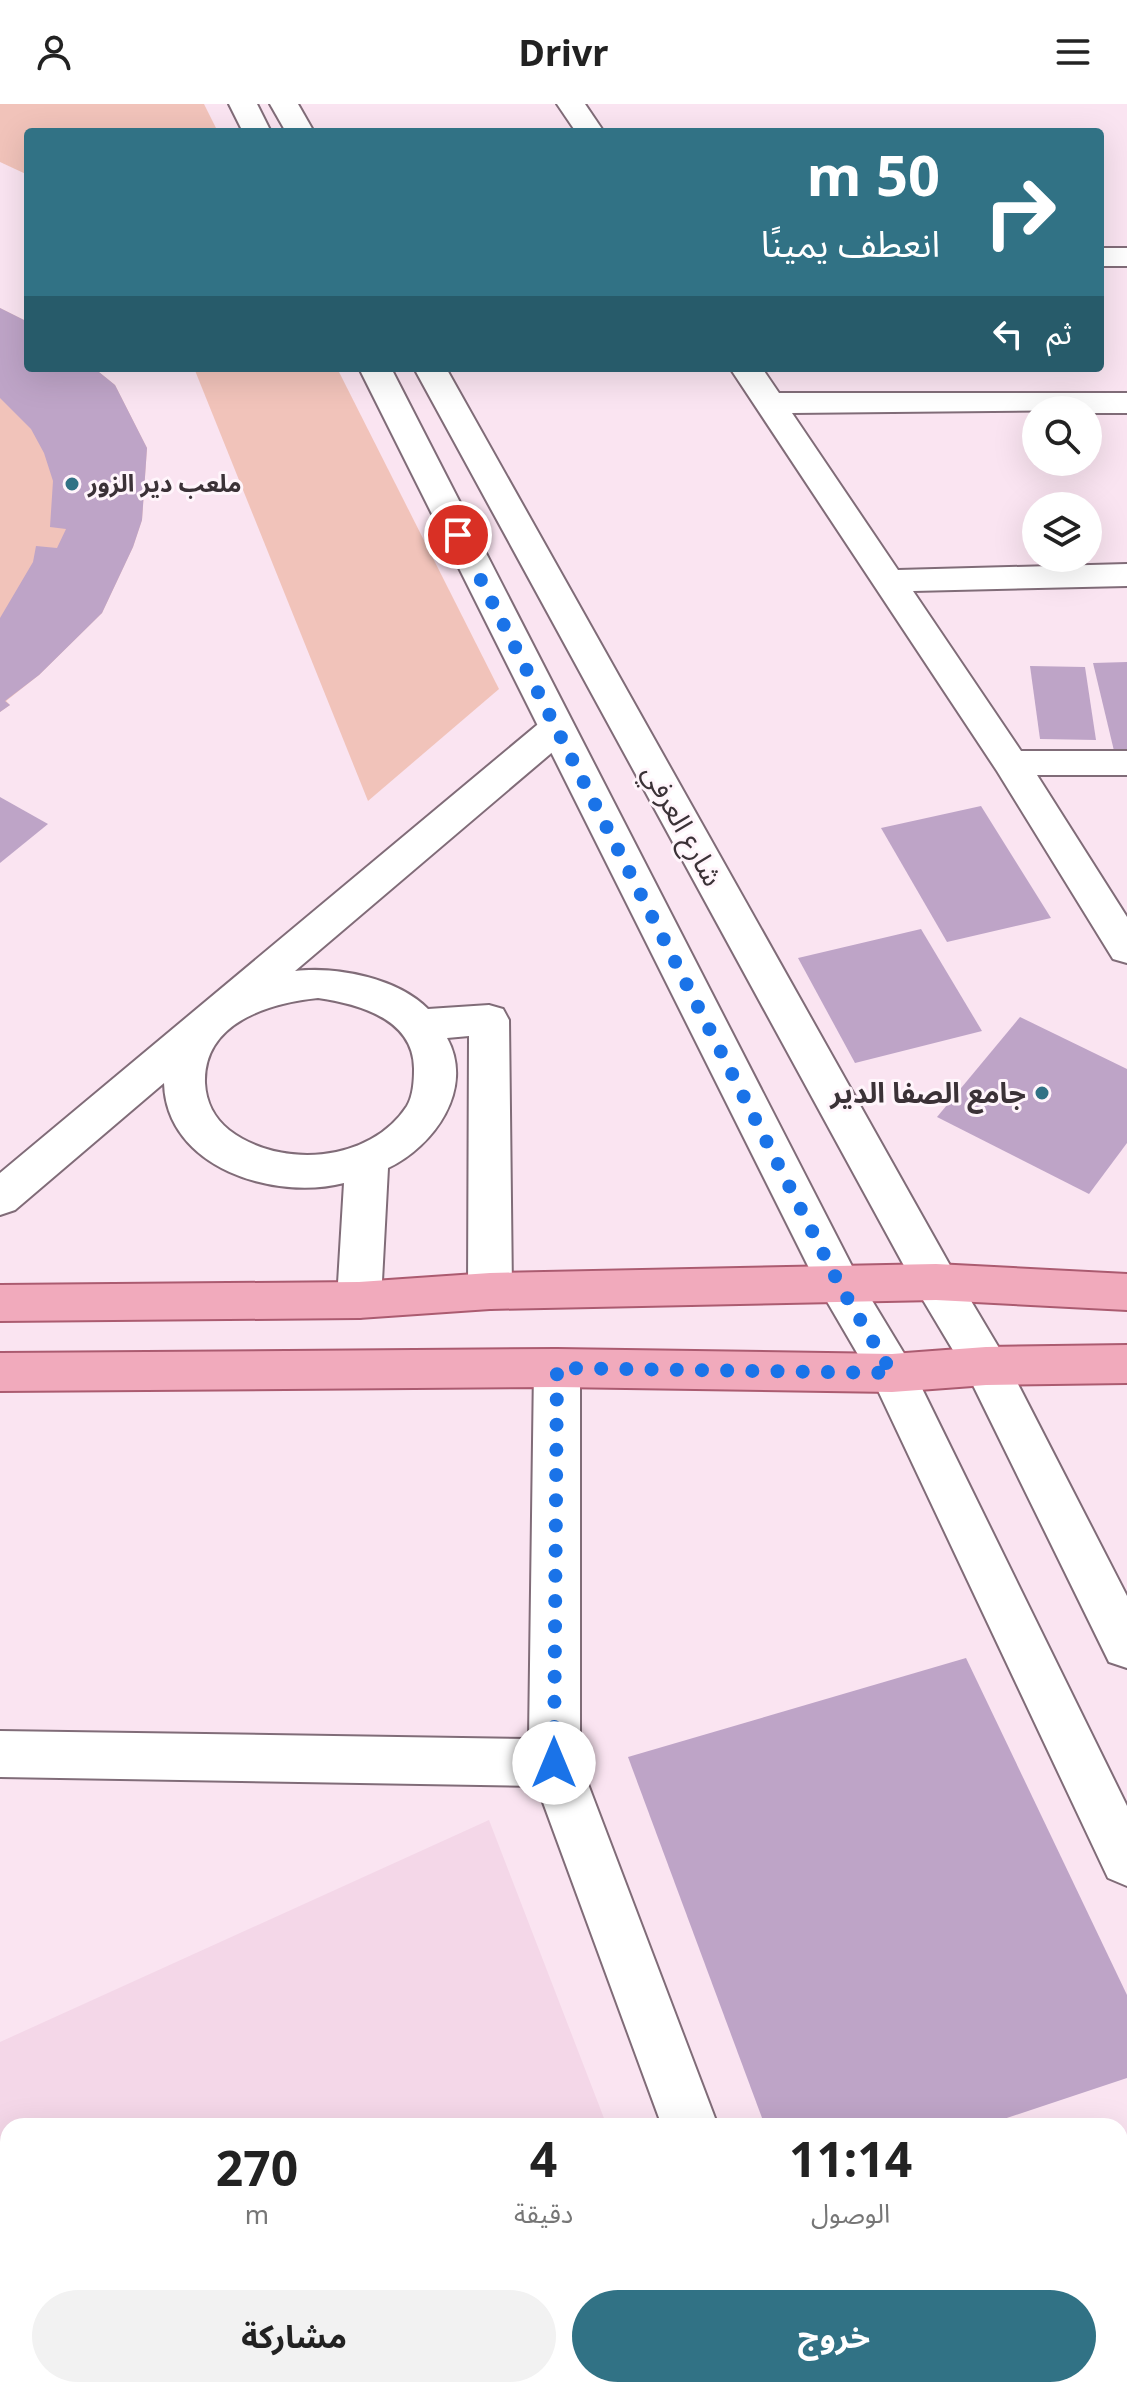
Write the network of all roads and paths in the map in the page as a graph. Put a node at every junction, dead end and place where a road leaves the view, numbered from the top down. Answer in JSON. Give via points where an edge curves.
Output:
{"nodes":[{"id":1,"x":243,"y":104,"type":"edge"},
{"id":2,"x":284,"y":104,"type":"edge"},
{"id":3,"x":571,"y":104,"type":"edge"},
{"id":4,"x":255,"y":128,"type":"edge"},
{"id":5,"x":298,"y":128,"type":"edge"},
{"id":6,"x":587,"y":128,"type":"edge"},
{"id":7,"x":1104,"y":257,"type":"edge"},
{"id":8,"x":1127,"y":257,"type":"edge"},
{"id":9,"x":377,"y":372,"type":"edge"},
{"id":10,"x":432,"y":372,"type":"edge"},
{"id":11,"x":749,"y":372,"type":"edge"},
{"id":12,"x":1028,"y":372,"type":"edge"},
{"id":13,"x":1033,"y":396,"type":"edge"},
{"id":14,"x":769,"y":403,"type":"junction"},
{"id":15,"x":1022,"y":403,"type":"edge"},
{"id":16,"x":1102,"y":407,"type":"edge"},
{"id":17,"x":1126,"y":409,"type":"edge"},
{"id":18,"x":1127,"y":575,"type":"edge"},
{"id":19,"x":886,"y":581,"type":"junction"},
{"id":20,"x":556,"y":729,"type":"junction"},
{"id":21,"x":1010,"y":763,"type":"junction"},
{"id":22,"x":1127,"y":763,"type":"edge"},
{"id":23,"x":1127,"y":949,"type":"edge"},
{"id":24,"x":208,"y":1024,"type":"junction"},
{"id":25,"x":420,"y":1025,"type":"junction"},
{"id":26,"x":367,"y":1159,"type":"junction"},
{"id":27,"x":0,"y":1198,"type":"edge"},
{"id":28,"x":936,"y":1282,"type":"junction"},
{"id":29,"x":840,"y":1286,"type":"junction"},
{"id":30,"x":490,"y":1291,"type":"junction"},
{"id":31,"x":1127,"y":1292,"type":"edge"},
{"id":32,"x":359,"y":1300,"type":"junction"},
{"id":33,"x":0,"y":1303,"type":"edge"},
{"id":34,"x":1127,"y":1364,"type":"edge"},
{"id":35,"x":986,"y":1366,"type":"junction"},
{"id":36,"x":557,"y":1368,"type":"junction"},
{"id":37,"x":0,"y":1372,"type":"edge"},
{"id":38,"x":892,"y":1373,"type":"junction"},
{"id":39,"x":1127,"y":1646,"type":"edge"},
{"id":40,"x":0,"y":1754,"type":"edge"},
{"id":41,"x":554,"y":1763,"type":"junction"},
{"id":42,"x":1127,"y":1861,"type":"edge"},
{"id":43,"x":687,"y":2118,"type":"edge"}],
"edges":[{"from":1,"to":4,"type":"street"},
{"from":2,"to":5,"type":"street"},
{"from":3,"to":6,"type":"street"},
{"from":7,"to":8,"type":"street"},
{"from":9,"to":20,"type":"street"},
{"from":10,"to":28,"type":"street","name":"شارع العرفي"},
{"from":11,"to":14,"type":"street"},
{"from":12,"to":13,"type":"street"},
{"from":14,"to":15,"type":"street"},
{"from":14,"to":19,"type":"street"},
{"from":16,"to":17,"type":"street"},
{"from":18,"to":19,"type":"street"},
{"from":19,"to":21,"type":"street"},
{"from":20,"to":24,"type":"street"},
{"from":20,"to":29,"type":"street"},
{"from":21,"to":22,"type":"street"},
{"from":21,"to":23,"type":"street"},
{"from":24,"to":25,"type":"street","via":[[239,1002],[276,987],[318,983],[358,988],[393,1003]]},
{"from":24,"to":26,"type":"street","via":[[188,1052],[182,1083],[189,1114],[209,1141],[241,1161],[282,1171],[326,1170]]},
{"from":24,"to":27,"type":"street"},
{"from":25,"to":26,"type":"street","via":[[434,1053],[435,1083],[425,1113],[401,1139]]},
{"from":25,"to":30,"type":"street","via":[[489,1020]]},
{"from":26,"to":32,"type":"street"},
{"from":28,"to":29,"type":"main road"},
{"from":28,"to":31,"type":"main road"},
{"from":28,"to":35,"type":"street","name":"شارع العرفي"},
{"from":29,"to":30,"type":"main road"},
{"from":29,"to":38,"type":"street"},
{"from":30,"to":32,"type":"main road"},
{"from":32,"to":33,"type":"main road"},
{"from":34,"to":35,"type":"main road"},
{"from":35,"to":38,"type":"main road"},
{"from":35,"to":39,"type":"street","name":"شارع العرفي"},
{"from":36,"to":37,"type":"main road"},
{"from":36,"to":38,"type":"main road"},
{"from":36,"to":41,"type":"street"},
{"from":38,"to":42,"type":"street"},
{"from":40,"to":41,"type":"street"},
{"from":41,"to":43,"type":"street"}]}
